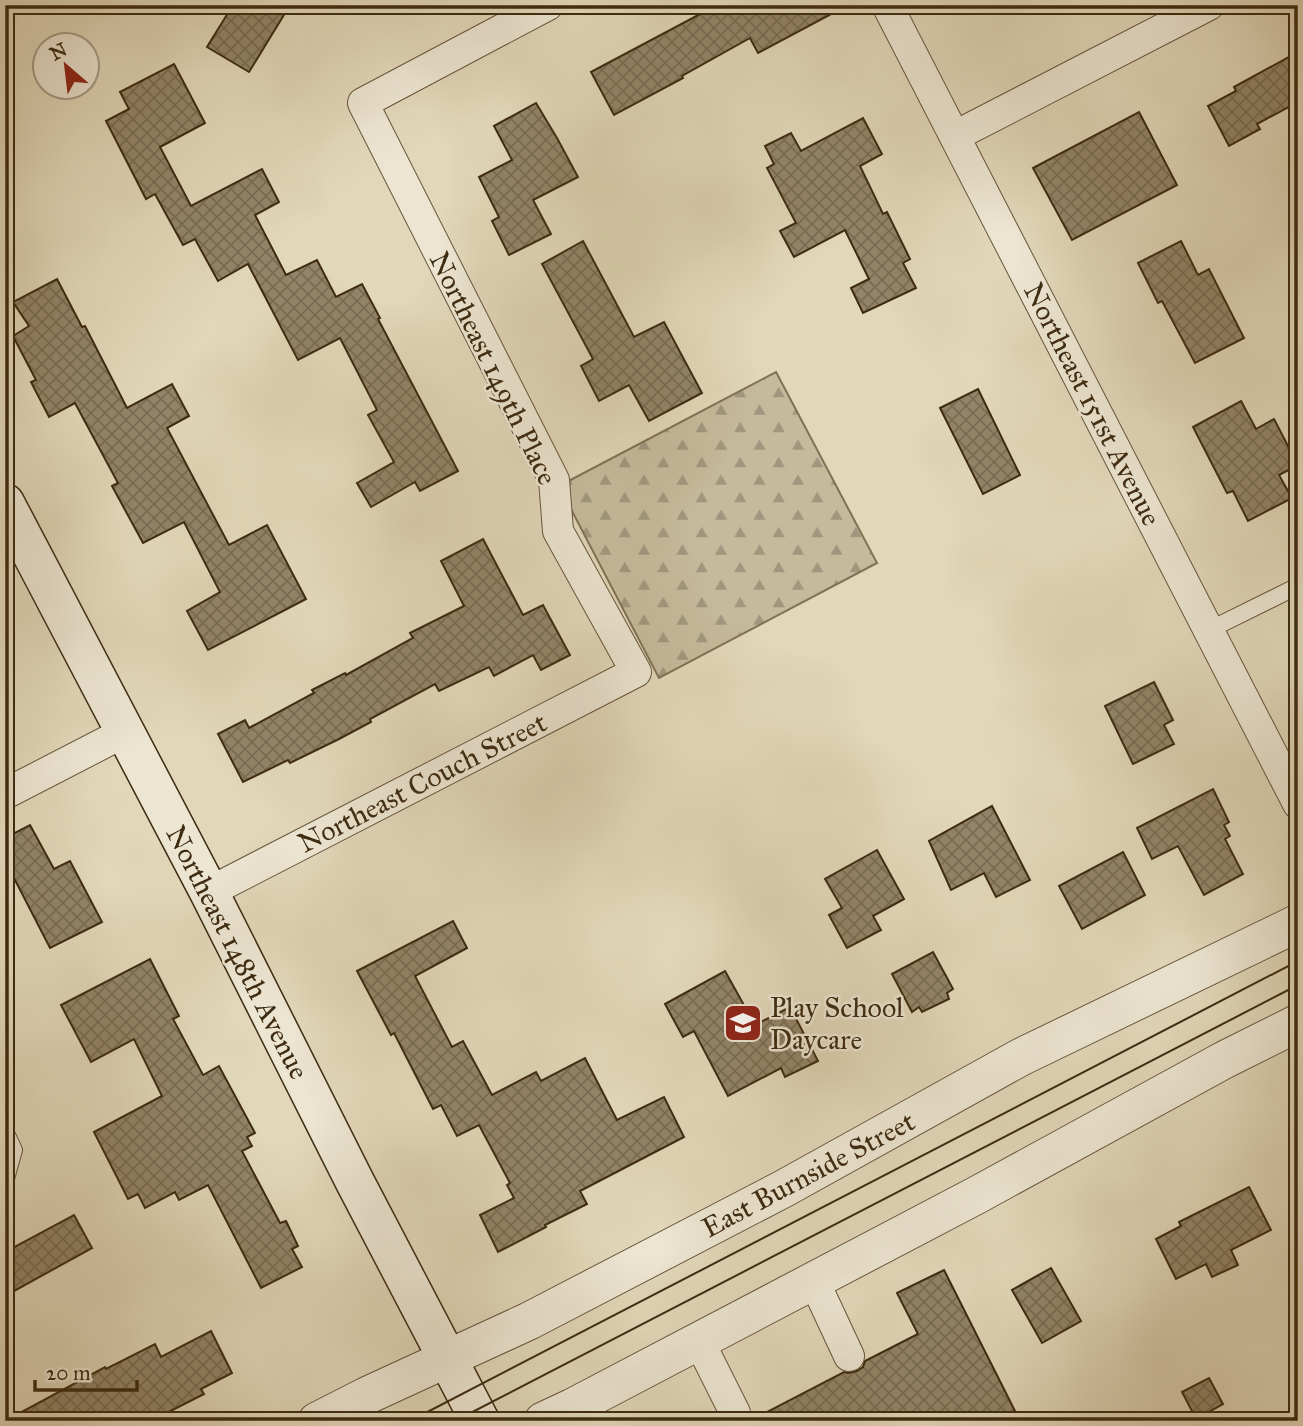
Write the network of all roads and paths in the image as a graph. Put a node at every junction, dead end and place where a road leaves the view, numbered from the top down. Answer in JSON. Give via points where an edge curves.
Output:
{"nodes":[{"id":1,"x":548,"y":5,"type":"edge"},
{"id":2,"x":887,"y":5,"type":"edge"},
{"id":3,"x":1209,"y":5,"type":"edge"},
{"id":4,"x":955,"y":136,"type":"junction"},
{"id":5,"x":5,"y":503,"type":"edge"},
{"id":6,"x":1298,"y":586,"type":"edge"},
{"id":7,"x":1209,"y":630,"type":"junction"},
{"id":8,"x":636,"y":672,"type":"joint"},
{"id":9,"x":125,"y":732,"type":"junction"},
{"id":10,"x":5,"y":794,"type":"edge"},
{"id":11,"x":1298,"y":804,"type":"edge"},
{"id":12,"x":209,"y":892,"type":"junction"},
{"id":13,"x":1298,"y":923,"type":"edge"},
{"id":14,"x":1298,"y":1023,"type":"edge"},
{"id":15,"x":5,"y":1131,"type":"edge"},
{"id":16,"x":5,"y":1182,"type":"edge"},
{"id":17,"x":814,"y":1281,"type":"junction"},
{"id":18,"x":699,"y":1340,"type":"junction"},
{"id":19,"x":849,"y":1356,"type":"dead end"},
{"id":20,"x":447,"y":1358,"type":"junction"},
{"id":21,"x":475,"y":1411,"type":"edge"},
{"id":22,"x":735,"y":1413,"type":"dead end"},
{"id":23,"x":317,"y":1421,"type":"edge"},
{"id":24,"x":543,"y":1421,"type":"edge"}],
"edges":[{"from":1,"to":8,"type":"street","name":"Northeast 149th Place","via":[[363,103],[554,480],[558,531]]},
{"from":2,"to":4,"type":"street","name":"Northeast 151st Avenue"},
{"from":3,"to":4,"type":"street"},
{"from":4,"to":7,"type":"street","name":"Northeast 151st Avenue"},
{"from":5,"to":9,"type":"main road","name":"Northeast 148th Avenue"},
{"from":6,"to":7,"type":"lane"},
{"from":7,"to":11,"type":"street","name":"Northeast 151st Avenue"},
{"from":8,"to":12,"type":"street","name":"Northeast Couch Street"},
{"from":9,"to":10,"type":"street"},
{"from":9,"to":12,"type":"main road","name":"Northeast 148th Avenue"},
{"from":12,"to":20,"type":"main road","name":"Northeast 148th Avenue"},
{"from":13,"to":20,"type":"street","name":"East Burnside Street","via":[[1021,1057],[783,1189],[529,1321]]},
{"from":14,"to":17,"type":"street"},
{"from":15,"to":16,"type":"lane","via":[[14,1150]]},
{"from":17,"to":18,"type":"street"},
{"from":17,"to":19,"type":"street"},
{"from":18,"to":22,"type":"street"},
{"from":18,"to":24,"type":"street"},
{"from":20,"to":21,"type":"main road","name":"Northeast 148th Avenue"},
{"from":20,"to":23,"type":"street","name":"East Burnside Street"}]}
